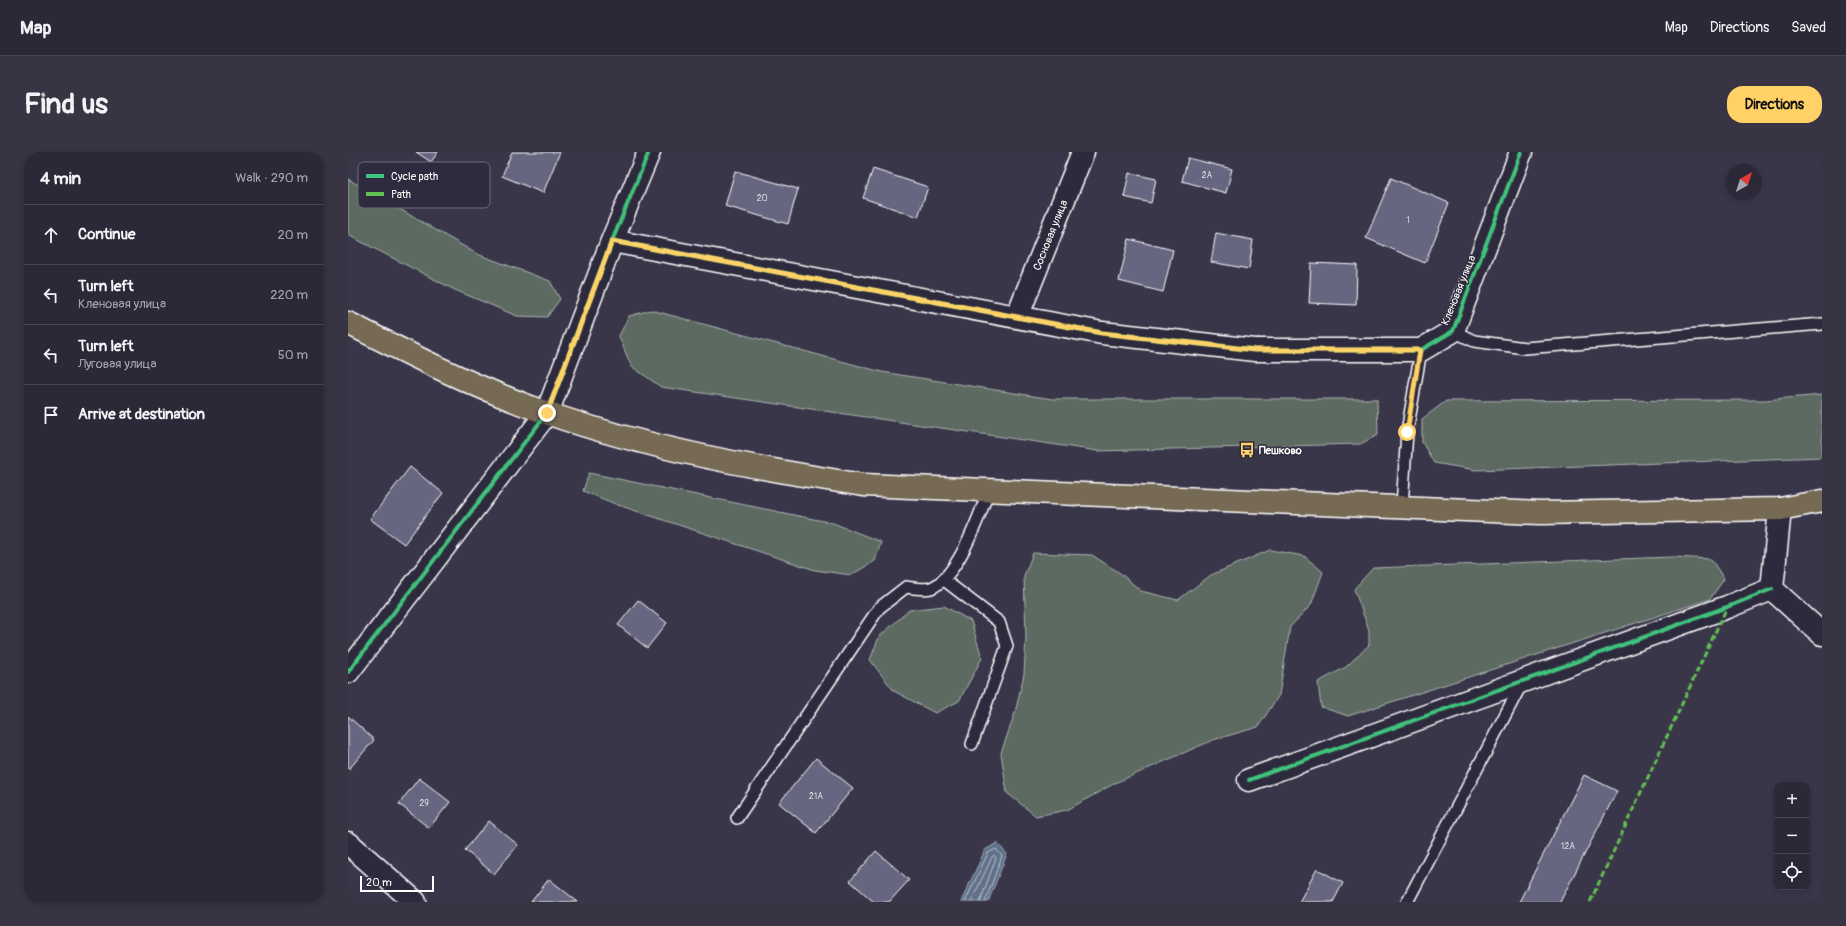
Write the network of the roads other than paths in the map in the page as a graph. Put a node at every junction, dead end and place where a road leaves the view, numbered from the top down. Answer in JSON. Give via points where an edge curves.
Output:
{"nodes":[{"id":1,"x":648,"y":152,"type":"edge"},
{"id":2,"x":1083,"y":152,"type":"edge"},
{"id":3,"x":1521,"y":152,"type":"edge"},
{"id":4,"x":612,"y":241,"type":"junction"},
{"id":5,"x":1017,"y":317,"type":"junction"},
{"id":6,"x":348,"y":323,"type":"edge"},
{"id":7,"x":1822,"y":324,"type":"edge"},
{"id":8,"x":1453,"y":331,"type":"junction"},
{"id":9,"x":1420,"y":350,"type":"junction"},
{"id":10,"x":547,"y":413,"type":"junction"},
{"id":11,"x":989,"y":490,"type":"junction"},
{"id":12,"x":1822,"y":501,"type":"edge"},
{"id":13,"x":1402,"y":506,"type":"junction"},
{"id":14,"x":1780,"y":509,"type":"junction"},
{"id":15,"x":944,"y":580,"type":"junction"},
{"id":16,"x":1772,"y":589,"type":"junction"},
{"id":17,"x":1822,"y":634,"type":"edge"},
{"id":18,"x":348,"y":672,"type":"edge"},
{"id":19,"x":1522,"y":681,"type":"junction"},
{"id":20,"x":972,"y":744,"type":"dead end"},
{"id":21,"x":1249,"y":780,"type":"dead end"},
{"id":22,"x":737,"y":818,"type":"dead end"},
{"id":23,"x":348,"y":843,"type":"edge"},
{"id":24,"x":415,"y":902,"type":"edge"},
{"id":25,"x":1407,"y":902,"type":"edge"}],
"edges":[{"from":1,"to":4,"type":"street"},
{"from":2,"to":5,"type":"street","name":"Сосновая улица"},
{"from":3,"to":8,"type":"street","name":"Кленовая улица"},
{"from":4,"to":5,"type":"street","name":"Кленовая улица"},
{"from":4,"to":10,"type":"street"},
{"from":5,"to":9,"type":"street","name":"Кленовая улица","via":[[1102,333],[1255,350]]},
{"from":6,"to":10,"type":"highway","via":[[437,368]]},
{"from":7,"to":8,"type":"lane","via":[[1525,348],[1474,341]]},
{"from":8,"to":9,"type":"street","name":"Кленовая улица"},
{"from":9,"to":13,"type":"lane","via":[[1407,432]]},
{"from":10,"to":11,"type":"highway","via":[[654,444],[759,469],[863,485]]},
{"from":10,"to":18,"type":"street"},
{"from":11,"to":13,"type":"highway"},
{"from":11,"to":15,"type":"lane","via":[[969,541]]},
{"from":12,"to":14,"type":"highway"},
{"from":13,"to":14,"type":"highway","via":[[1540,513]]},
{"from":14,"to":16,"type":"street"},
{"from":15,"to":20,"type":"lane","via":[[999,622],[1007,646]]},
{"from":15,"to":22,"type":"lane","via":[[930,589],[906,587],[879,608]]},
{"from":16,"to":17,"type":"street"},
{"from":16,"to":19,"type":"street"},
{"from":19,"to":21,"type":"street"},
{"from":19,"to":25,"type":"lane"},
{"from":23,"to":24,"type":"street"}]}
